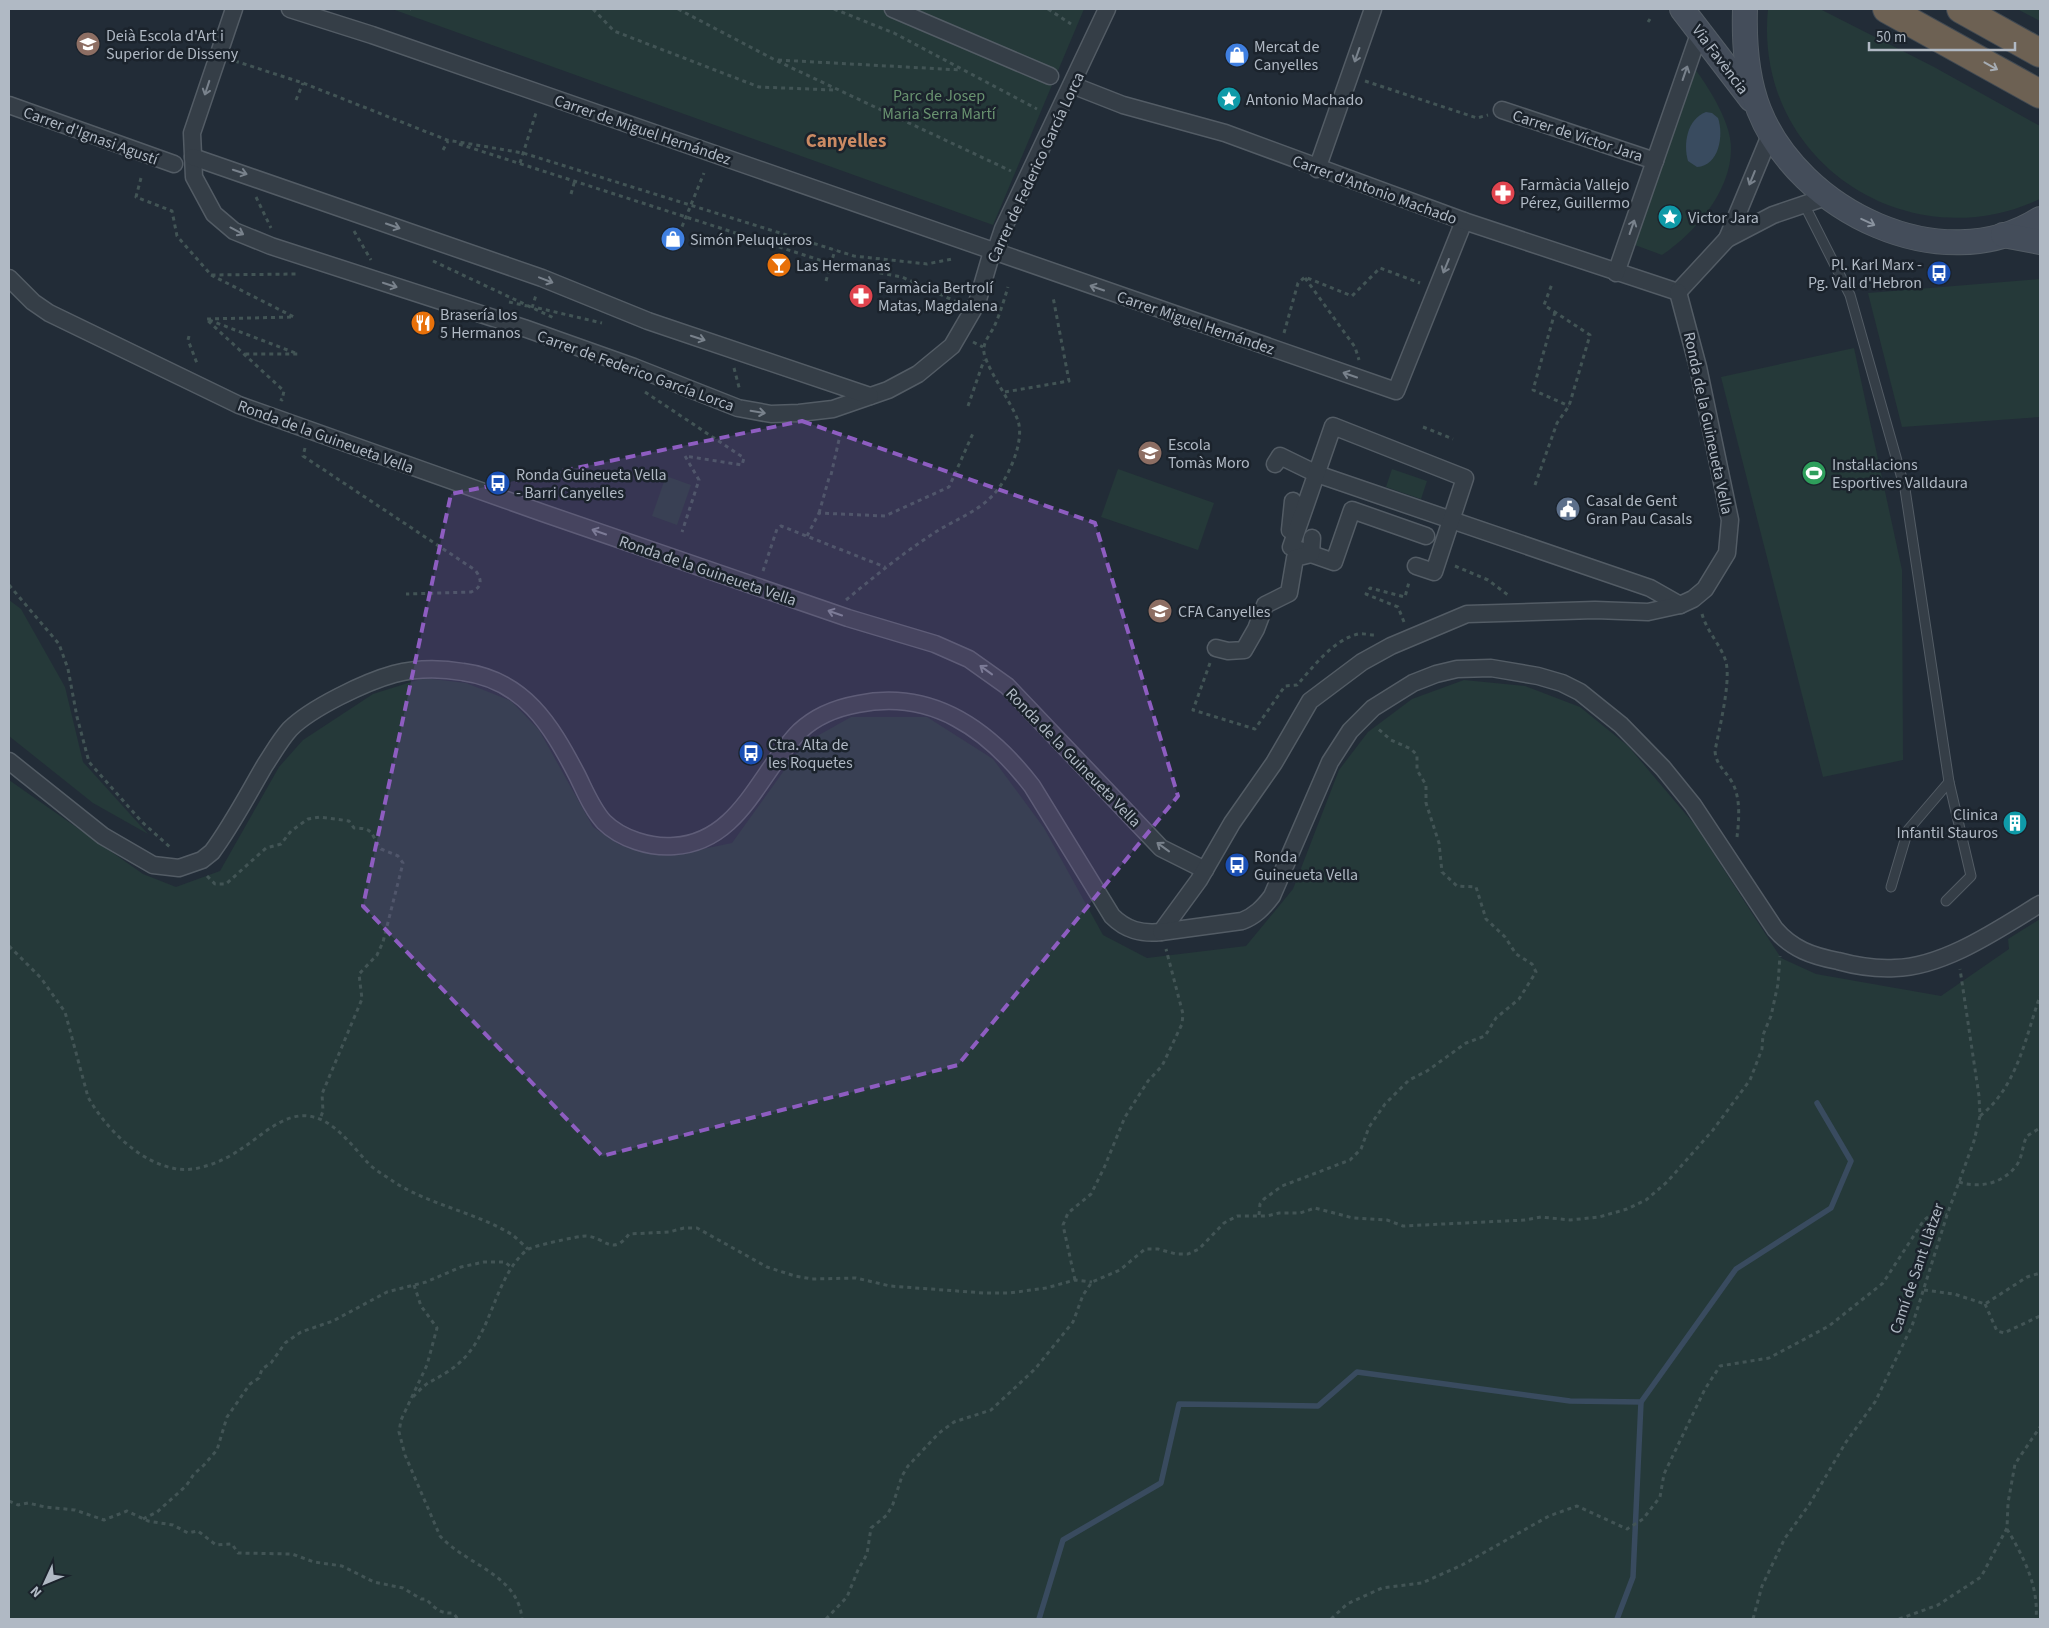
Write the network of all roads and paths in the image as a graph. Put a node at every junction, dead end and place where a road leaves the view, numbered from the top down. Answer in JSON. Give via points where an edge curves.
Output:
{"nodes":[{"id":1,"x":234,"y":9,"type":"edge"},
{"id":2,"x":290,"y":9,"type":"edge"},
{"id":3,"x":593,"y":9,"type":"edge"},
{"id":4,"x":678,"y":9,"type":"edge"},
{"id":5,"x":834,"y":9,"type":"edge"},
{"id":6,"x":893,"y":9,"type":"edge"},
{"id":7,"x":1048,"y":9,"type":"edge"},
{"id":8,"x":1107,"y":9,"type":"edge"},
{"id":9,"x":1374,"y":9,"type":"edge"},
{"id":10,"x":1682,"y":9,"type":"edge"},
{"id":11,"x":1745,"y":9,"type":"edge"},
{"id":12,"x":1886,"y":9,"type":"edge"},
{"id":13,"x":1961,"y":9,"type":"edge"},
{"id":14,"x":1072,"y":24,"type":"dead end"},
{"id":15,"x":1700,"y":31,"type":"junction"},
{"id":16,"x":2040,"y":53,"type":"edge"},
{"id":17,"x":230,"y":59,"type":"dead end"},
{"id":18,"x":775,"y":60,"type":"junction"},
{"id":19,"x":964,"y":70,"type":"junction"},
{"id":20,"x":1050,"y":76,"type":"dead end"},
{"id":21,"x":1361,"y":80,"type":"dead end"},
{"id":22,"x":303,"y":82,"type":"junction"},
{"id":23,"x":1072,"y":85,"type":"junction"},
{"id":24,"x":837,"y":90,"type":"junction"},
{"id":25,"x":2040,"y":94,"type":"edge"},
{"id":26,"x":296,"y":100,"type":"dead end"},
{"id":27,"x":9,"y":105,"type":"edge"},
{"id":28,"x":1037,"y":109,"type":"dead end"},
{"id":29,"x":1502,"y":110,"type":"joint"},
{"id":30,"x":1758,"y":110,"type":"junction"},
{"id":31,"x":536,"y":113,"type":"dead end"},
{"id":32,"x":1771,"y":133,"type":"junction"},
{"id":33,"x":447,"y":140,"type":"junction"},
{"id":34,"x":443,"y":150,"type":"dead end"},
{"id":35,"x":523,"y":153,"type":"junction"},
{"id":36,"x":193,"y":157,"type":"junction"},
{"id":37,"x":1654,"y":161,"type":"junction"},
{"id":38,"x":520,"y":163,"type":"junction"},
{"id":39,"x":174,"y":164,"type":"dead end"},
{"id":40,"x":1317,"y":169,"type":"junction"},
{"id":41,"x":1011,"y":171,"type":"dead end"},
{"id":42,"x":704,"y":173,"type":"dead end"},
{"id":43,"x":141,"y":178,"type":"dead end"},
{"id":44,"x":575,"y":180,"type":"junction"},
{"id":45,"x":571,"y":194,"type":"dead end"},
{"id":46,"x":255,"y":196,"type":"dead end"},
{"id":47,"x":1826,"y":197,"type":"junction"},
{"id":48,"x":1804,"y":204,"type":"junction"},
{"id":49,"x":690,"y":206,"type":"junction"},
{"id":50,"x":686,"y":216,"type":"junction"},
{"id":51,"x":2040,"y":219,"type":"edge"},
{"id":52,"x":1464,"y":221,"type":"junction"},
{"id":53,"x":353,"y":229,"type":"dead end"},
{"id":54,"x":272,"y":230,"type":"dead end"},
{"id":55,"x":679,"y":234,"type":"dead end"},
{"id":56,"x":2004,"y":235,"type":"junction"},
{"id":57,"x":1727,"y":239,"type":"junction"},
{"id":58,"x":2040,"y":242,"type":"edge"},
{"id":59,"x":835,"y":250,"type":"junction"},
{"id":60,"x":995,"y":253,"type":"junction"},
{"id":61,"x":427,"y":258,"type":"dead end"},
{"id":62,"x":952,"y":259,"type":"dead end"},
{"id":63,"x":832,"y":264,"type":"junction"},
{"id":64,"x":376,"y":266,"type":"dead end"},
{"id":65,"x":1616,"y":273,"type":"junction"},
{"id":66,"x":304,"y":274,"type":"dead end"},
{"id":67,"x":211,"y":275,"type":"junction"},
{"id":68,"x":1304,"y":277,"type":"junction"},
{"id":69,"x":9,"y":278,"type":"edge"},
{"id":70,"x":826,"y":281,"type":"dead end"},
{"id":71,"x":1552,"y":284,"type":"dead end"},
{"id":72,"x":1425,"y":285,"type":"dead end"},
{"id":73,"x":1008,"y":288,"type":"dead end"},
{"id":74,"x":538,"y":289,"type":"dead end"},
{"id":75,"x":1678,"y":292,"type":"junction"},
{"id":76,"x":1053,"y":297,"type":"dead end"},
{"id":77,"x":504,"y":302,"type":"dead end"},
{"id":78,"x":961,"y":304,"type":"dead end"},
{"id":79,"x":532,"y":307,"type":"junction"},
{"id":80,"x":1555,"y":312,"type":"junction"},
{"id":81,"x":529,"y":315,"type":"dead end"},
{"id":82,"x":206,"y":319,"type":"junction"},
{"id":83,"x":556,"y":319,"type":"dead end"},
{"id":84,"x":609,"y":325,"type":"dead end"},
{"id":85,"x":189,"y":336,"type":"dead end"},
{"id":86,"x":1282,"y":339,"type":"dead end"},
{"id":87,"x":245,"y":354,"type":"junction"},
{"id":88,"x":984,"y":360,"type":"junction"},
{"id":89,"x":1359,"y":360,"type":"dead end"},
{"id":90,"x":198,"y":366,"type":"dead end"},
{"id":91,"x":734,"y":367,"type":"dead end"},
{"id":92,"x":645,"y":392,"type":"dead end"},
{"id":93,"x":1005,"y":392,"type":"junction"},
{"id":94,"x":741,"y":395,"type":"dead end"},
{"id":95,"x":870,"y":396,"type":"junction"},
{"id":96,"x":282,"y":400,"type":"dead end"},
{"id":97,"x":968,"y":406,"type":"dead end"},
{"id":98,"x":1569,"y":406,"type":"junction"},
{"id":99,"x":1423,"y":427,"type":"dead end"},
{"id":100,"x":841,"y":431,"type":"dead end"},
{"id":101,"x":974,"y":431,"type":"dead end"},
{"id":102,"x":1453,"y":439,"type":"dead end"},
{"id":103,"x":305,"y":448,"type":"dead end"},
{"id":104,"x":1275,"y":464,"type":"dead end"},
{"id":105,"x":1316,"y":474,"type":"junction"},
{"id":106,"x":1535,"y":485,"type":"dead end"},
{"id":107,"x":1293,"y":501,"type":"dead end"},
{"id":108,"x":819,"y":513,"type":"junction"},
{"id":109,"x":1454,"y":521,"type":"junction"},
{"id":110,"x":682,"y":532,"type":"dead end"},
{"id":111,"x":1304,"y":535,"type":"junction"},
{"id":112,"x":807,"y":536,"type":"junction"},
{"id":113,"x":1426,"y":536,"type":"dead end"},
{"id":114,"x":1312,"y":554,"type":"junction"},
{"id":115,"x":1438,"y":559,"type":"junction"},
{"id":116,"x":765,"y":567,"type":"dead end"},
{"id":117,"x":886,"y":567,"type":"junction"},
{"id":118,"x":1413,"y":573,"type":"joint"},
{"id":119,"x":9,"y":585,"type":"edge"},
{"id":120,"x":406,"y":594,"type":"dead end"},
{"id":121,"x":1509,"y":596,"type":"dead end"},
{"id":122,"x":844,"y":602,"type":"dead end"},
{"id":123,"x":1680,"y":605,"type":"junction"},
{"id":124,"x":1702,"y":612,"type":"dead end"},
{"id":125,"x":1406,"y":628,"type":"dead end"},
{"id":126,"x":1376,"y":636,"type":"dead end"},
{"id":127,"x":1216,"y":648,"type":"joint"},
{"id":128,"x":1374,"y":708,"type":"junction"},
{"id":129,"x":9,"y":762,"type":"edge"},
{"id":130,"x":1948,"y":782,"type":"junction"},
{"id":131,"x":1731,"y":829,"type":"dead end"},
{"id":132,"x":1737,"y":837,"type":"junction"},
{"id":133,"x":1740,"y":845,"type":"dead end"},
{"id":134,"x":190,"y":866,"type":"junction"},
{"id":135,"x":1205,"y":870,"type":"junction"},
{"id":136,"x":1891,"y":887,"type":"dead end"},
{"id":137,"x":1946,"y":901,"type":"dead end"},
{"id":138,"x":2040,"y":904,"type":"edge"},
{"id":139,"x":1161,"y":932,"type":"junction"},
{"id":140,"x":1786,"y":942,"type":"junction"},
{"id":141,"x":9,"y":946,"type":"edge"},
{"id":142,"x":1959,"y":950,"type":"junction"},
{"id":143,"x":2040,"y":996,"type":"edge"},
{"id":144,"x":1980,"y":1116,"type":"junction"},
{"id":145,"x":320,"y":1119,"type":"junction"},
{"id":146,"x":2040,"y":1128,"type":"edge"},
{"id":147,"x":1959,"y":1182,"type":"junction"},
{"id":148,"x":1260,"y":1215,"type":"junction"},
{"id":149,"x":1947,"y":1215,"type":"junction"},
{"id":150,"x":528,"y":1250,"type":"junction"},
{"id":151,"x":510,"y":1267,"type":"junction"},
{"id":152,"x":2040,"y":1273,"type":"edge"},
{"id":153,"x":1075,"y":1280,"type":"junction"},
{"id":154,"x":1092,"y":1282,"type":"junction"},
{"id":155,"x":414,"y":1285,"type":"junction"},
{"id":156,"x":1924,"y":1290,"type":"junction"},
{"id":157,"x":1985,"y":1304,"type":"junction"},
{"id":158,"x":2040,"y":1316,"type":"edge"},
{"id":159,"x":413,"y":1397,"type":"junction"},
{"id":160,"x":2040,"y":1427,"type":"edge"},
{"id":161,"x":9,"y":1501,"type":"edge"},
{"id":162,"x":143,"y":1519,"type":"junction"},
{"id":163,"x":2007,"y":1528,"type":"junction"},
{"id":164,"x":458,"y":1619,"type":"edge"},
{"id":165,"x":522,"y":1619,"type":"edge"},
{"id":166,"x":826,"y":1619,"type":"edge"},
{"id":167,"x":1331,"y":1619,"type":"edge"},
{"id":168,"x":1753,"y":1619,"type":"edge"},
{"id":169,"x":1899,"y":1619,"type":"edge"},
{"id":170,"x":2036,"y":1619,"type":"edge"}],
"edges":[{"from":1,"to":36,"type":"street","name":"Carrer de Federico García Lorca","one_way":true,"via":[[192,133]]},
{"from":2,"to":60,"type":"street","name":"Carrer de Miguel Hernández","via":[[372,34]]},
{"from":3,"to":24,"type":"path","via":[[614,31],[758,87]]},
{"from":4,"to":18,"type":"path"},
{"from":5,"to":19,"type":"path","via":[[894,33]]},
{"from":6,"to":20,"type":"street"},
{"from":7,"to":14,"type":"path"},
{"from":8,"to":23,"type":"street","name":"Carrer de Federico García Lorca"},
{"from":9,"to":40,"type":"street","one_way":true},
{"from":10,"to":15,"type":"main road","name":"Via Favència"},
{"from":11,"to":30,"type":"main road","via":[[1746,59]]},
{"from":12,"to":25,"type":"highway","one_way":true},
{"from":13,"to":16,"type":"highway"},
{"from":15,"to":30,"type":"main road","name":"Via Favència"},
{"from":37,"to":15,"type":"street","name":"Carrer de Víctor Jara","one_way":true},
{"from":17,"to":22,"type":"path"},
{"from":18,"to":19,"type":"path"},
{"from":18,"to":24,"type":"path"},
{"from":19,"to":28,"type":"path"},
{"from":21,"to":29,"type":"path","via":[[1478,118]]},
{"from":22,"to":26,"type":"path"},
{"from":22,"to":33,"type":"path"},
{"from":23,"to":40,"type":"street","name":"Carrer d'Antonio Machado","via":[[1123,105],[1225,133]]},
{"from":23,"to":60,"type":"street","name":"Carrer de Federico García Lorca","via":[[1003,229]]},
{"from":24,"to":41,"type":"path"},
{"from":27,"to":39,"type":"street","name":"Carrer d'Ignasi Agustí"},
{"from":29,"to":37,"type":"street","name":"Carrer de Víctor Jara"},
{"from":30,"to":32,"type":"main road"},
{"from":31,"to":35,"type":"path"},
{"from":32,"to":47,"type":"main road","via":[[1798,170]]},
{"from":32,"to":57,"type":"street","one_way":true},
{"from":33,"to":34,"type":"path"},
{"from":33,"to":35,"type":"path"},
{"from":33,"to":38,"type":"path"},
{"from":35,"to":38,"type":"path"},
{"from":35,"to":49,"type":"path"},
{"from":36,"to":95,"type":"street","one_way":true,"via":[[542,278],[648,321]]},
{"from":36,"to":95,"type":"street","name":"Carrer de Federico García Lorca","one_way":true,"via":[[194,176],[214,214],[234,231],[271,246],[524,328],[738,408],[771,414],[799,413],[833,409]]},
{"from":65,"to":37,"type":"street","name":"Carrer de Víctor Jara","one_way":true},
{"from":38,"to":44,"type":"path"},
{"from":40,"to":52,"type":"street","name":"Carrer d'Antonio Machado"},
{"from":42,"to":49,"type":"path"},
{"from":43,"to":67,"type":"path","via":[[136,197],[172,211],[178,236]]},
{"from":44,"to":45,"type":"path"},
{"from":44,"to":50,"type":"path"},
{"from":46,"to":54,"type":"path"},
{"from":47,"to":48,"type":"street"},
{"from":47,"to":56,"type":"main road","one_way":true,"via":[[1869,222],[1916,238],[1957,241]]},
{"from":48,"to":57,"type":"street","via":[[1773,215]]},
{"from":48,"to":130,"type":"lane","via":[[1850,295],[1905,489]]},
{"from":49,"to":50,"type":"path"},
{"from":49,"to":59,"type":"path"},
{"from":50,"to":55,"type":"path"},
{"from":50,"to":63,"type":"path"},
{"from":51,"to":56,"type":"main road"},
{"from":52,"to":60,"type":"street","name":"Carrer Miguel Hernández","one_way":true,"via":[[1396,391]]},
{"from":52,"to":65,"type":"street","name":"Carrer d'Antonio Machado"},
{"from":53,"to":64,"type":"path"},
{"from":56,"to":58,"type":"main road"},
{"from":57,"to":75,"type":"street"},
{"from":59,"to":62,"type":"path","via":[[854,256],[927,264]]},
{"from":59,"to":63,"type":"path"},
{"from":60,"to":95,"type":"street","name":"Carrer de Federico García Lorca","via":[[991,255],[977,303],[952,346],[918,374]]},
{"from":61,"to":79,"type":"path"},
{"from":63,"to":70,"type":"path"},
{"from":63,"to":78,"type":"path","via":[[902,278]]},
{"from":65,"to":75,"type":"street","name":"Carrer d'Antonio Machado"},
{"from":66,"to":67,"type":"path"},
{"from":67,"to":82,"type":"path","via":[[294,316]]},
{"from":68,"to":72,"type":"path","via":[[1352,296],[1380,268]]},
{"from":68,"to":86,"type":"path","via":[[1298,283]]},
{"from":68,"to":89,"type":"path","via":[[1355,347]]},
{"from":135,"to":69,"type":"street","name":"Ronda de la Guineueta Vella","one_way":true,"via":[[1161,848],[1007,686],[983,667],[955,652],[543,514],[239,405],[49,313]]},
{"from":71,"to":80,"type":"path","via":[[1544,305]]},
{"from":73,"to":88,"type":"path","via":[[995,326],[983,347]]},
{"from":74,"to":79,"type":"path"},
{"from":75,"to":123,"type":"street","name":"Ronda de la Guineueta Vella","via":[[1698,367],[1730,520],[1727,554],[1720,568],[1705,589]]},
{"from":76,"to":93,"type":"path","via":[[1069,381]]},
{"from":77,"to":79,"type":"path"},
{"from":79,"to":81,"type":"path"},
{"from":79,"to":83,"type":"path"},
{"from":79,"to":84,"type":"path"},
{"from":80,"to":98,"type":"path","via":[[1590,335]]},
{"from":80,"to":98,"type":"path","via":[[1533,390]]},
{"from":82,"to":87,"type":"path"},
{"from":82,"to":87,"type":"path","via":[[298,354]]},
{"from":85,"to":90,"type":"path"},
{"from":87,"to":96,"type":"path","via":[[284,392]]},
{"from":88,"to":93,"type":"path"},
{"from":88,"to":97,"type":"path"},
{"from":91,"to":94,"type":"path"},
{"from":92,"to":110,"type":"path","via":[[744,458],[742,465],[685,456],[699,480]]},
{"from":93,"to":117,"type":"path","via":[[1019,422],[1020,442],[995,494]]},
{"from":98,"to":106,"type":"path","via":[[1556,422]]},
{"from":99,"to":102,"type":"path"},
{"from":100,"to":108,"type":"path"},
{"from":101,"to":108,"type":"path","via":[[949,487],[885,516]]},
{"from":103,"to":120,"type":"path","via":[[302,456],[475,570],[480,577],[478,590],[472,592]]},
{"from":104,"to":105,"type":"street","via":[[1280,456]]},
{"from":105,"to":109,"type":"street"},
{"from":105,"to":109,"type":"street","via":[[1333,426],[1465,478]]},
{"from":105,"to":111,"type":"street"},
{"from":107,"to":111,"type":"street","via":[[1290,530]]},
{"from":108,"to":112,"type":"path"},
{"from":109,"to":115,"type":"street"},
{"from":109,"to":123,"type":"street","via":[[1650,588]]},
{"from":111,"to":114,"type":"street","via":[[1291,548]]},
{"from":112,"to":116,"type":"path","via":[[781,526],[777,529]]},
{"from":112,"to":117,"type":"path"},
{"from":113,"to":114,"type":"street","via":[[1352,510],[1334,562]]},
{"from":114,"to":127,"type":"street","via":[[1295,558],[1289,594],[1265,605],[1244,650]]},
{"from":115,"to":118,"type":"street","via":[[1434,572]]},
{"from":115,"to":121,"type":"path","via":[[1488,580]]},
{"from":117,"to":122,"type":"path"},
{"from":118,"to":125,"type":"path","via":[[1405,597],[1370,588],[1366,594],[1398,607]]},
{"from":119,"to":134,"type":"path","via":[[59,644],[68,669],[89,762],[142,822]]},
{"from":123,"to":135,"type":"street","name":"Ronda de la Guineueta Vella","via":[[1648,612],[1595,610],[1466,614],[1362,662],[1310,701]]},
{"from":124,"to":132,"type":"path","via":[[1727,668],[1715,751],[1716,760],[1736,793]]},
{"from":126,"to":127,"type":"path","via":[[1359,634],[1341,642],[1297,685],[1285,686],[1255,729],[1193,710]]},
{"from":128,"to":139,"type":"street","via":[[1350,731],[1330,762],[1272,896],[1263,908],[1252,918],[1242,921]]},
{"from":128,"to":140,"type":"street","via":[[1428,677],[1472,667],[1538,676],[1580,692],[1621,725],[1669,776],[1707,824],[1762,912]]},
{"from":128,"to":148,"type":"path","via":[[1373,725],[1417,755],[1417,770],[1426,786],[1426,803],[1439,843],[1442,872],[1457,886],[1476,887],[1486,920],[1505,937],[1516,954],[1532,964],[1536,972],[1519,999],[1496,1018],[1485,1036],[1466,1043],[1409,1080],[1385,1104],[1369,1127],[1361,1149],[1350,1160],[1282,1186],[1260,1204]]},
{"from":129,"to":134,"type":"street","via":[[103,836],[153,865],[167,868]]},
{"from":130,"to":136,"type":"lane","via":[[1908,830]]},
{"from":130,"to":137,"type":"lane","via":[[1971,876]]},
{"from":131,"to":132,"type":"path"},
{"from":132,"to":133,"type":"path"},
{"from":134,"to":139,"type":"street","via":[[212,852],[281,739],[291,728],[320,708],[381,678],[409,671],[447,669],[486,676],[515,690],[541,715],[590,802],[605,822],[627,837],[657,845],[674,846],[701,841],[726,826],[736,818],[793,738],[802,728],[826,713],[876,701],[930,705],[975,729],[1018,768],[1112,916],[1130,930],[1149,934]]},
{"from":134,"to":145,"type":"path","via":[[215,884],[226,884],[266,848],[281,844],[291,830],[308,819],[320,818],[349,821],[354,828],[367,828],[381,849],[398,856],[403,863],[377,955],[359,974],[362,999],[322,1094]]},
{"from":135,"to":139,"type":"street"},
{"from":138,"to":142,"type":"street"},
{"from":139,"to":153,"type":"path","via":[[1183,1020],[1162,1066],[1148,1081],[1125,1117],[1090,1194],[1066,1219],[1064,1225]]},
{"from":140,"to":142,"type":"street","via":[[1821,958],[1880,968],[1926,963]]},
{"from":140,"to":148,"type":"path","via":[[1780,950],[1772,1016],[1750,1080],[1713,1130],[1667,1182],[1646,1200],[1599,1217],[1570,1220],[1541,1217],[1438,1226],[1403,1226],[1387,1220],[1353,1218],[1315,1208],[1300,1213]]},
{"from":141,"to":145,"type":"path","via":[[41,978],[65,1012],[94,1108],[125,1141],[150,1159],[179,1169],[200,1167],[240,1150],[291,1118],[306,1116]]},
{"from":142,"to":144,"type":"path","name":"Camí de Sant Llàtzer"},
{"from":143,"to":144,"type":"path","via":[[2012,1078]]},
{"from":144,"to":147,"type":"path","name":"Camí de Sant Llàtzer"},
{"from":145,"to":150,"type":"path","via":[[343,1136],[371,1166],[395,1182],[424,1198],[512,1234]]},
{"from":146,"to":147,"type":"path","via":[[2027,1136],[2016,1166],[1996,1182],[1976,1185]]},
{"from":147,"to":149,"type":"path","name":"Camí de Sant Llàtzer"},
{"from":148,"to":154,"type":"path","via":[[1237,1216],[1224,1223],[1199,1249],[1188,1254],[1145,1250],[1120,1270]]},
{"from":149,"to":156,"type":"path","name":"Camí de Sant Llàtzer"},
{"from":149,"to":167,"type":"path","via":[[1936,1212],[1924,1220],[1883,1283],[1829,1326],[1769,1358],[1720,1366],[1705,1389],[1664,1474],[1660,1497],[1643,1519],[1627,1529],[1577,1506],[1549,1516],[1462,1565],[1422,1583],[1382,1588],[1347,1604]]},
{"from":150,"to":151,"type":"path"},
{"from":150,"to":153,"type":"path","via":[[540,1244],[583,1236],[610,1246],[617,1245],[629,1234],[697,1228],[767,1267],[812,1279],[856,1278],[890,1286],[984,1293],[1046,1288]]},
{"from":151,"to":155,"type":"path","via":[[505,1262],[484,1262]]},
{"from":151,"to":159,"type":"path","via":[[488,1322],[467,1355]]},
{"from":152,"to":157,"type":"path","via":[[2027,1277]]},
{"from":153,"to":154,"type":"path"},
{"from":154,"to":166,"type":"path","via":[[1083,1295],[1073,1322],[1035,1369],[991,1410],[954,1422],[938,1433],[908,1466],[890,1510],[871,1528],[867,1554],[847,1597]]},
{"from":155,"to":159,"type":"path","via":[[421,1306],[437,1328],[427,1365]]},
{"from":155,"to":162,"type":"path","via":[[387,1292],[333,1321],[301,1332],[285,1343],[227,1417],[216,1450],[204,1465],[157,1512]]},
{"from":156,"to":157,"type":"path","via":[[1954,1294]]},
{"from":156,"to":168,"type":"path","name":"Camí de Sant Llàtzer","via":[[1912,1326],[1875,1402],[1785,1538],[1762,1586]]},
{"from":157,"to":158,"type":"path","via":[[1997,1331],[2004,1333]]},
{"from":159,"to":165,"type":"path","via":[[401,1420],[400,1432],[405,1455],[440,1536],[448,1545],[504,1581],[517,1599]]},
{"from":160,"to":163,"type":"path","via":[[2015,1464]]},
{"from":161,"to":162,"type":"path","via":[[18,1505],[28,1503],[75,1510],[104,1520],[127,1511]]},
{"from":162,"to":164,"type":"path","via":[[173,1525],[188,1533],[198,1531],[216,1545],[232,1544],[238,1553],[292,1554],[314,1562],[342,1566],[374,1582],[403,1588],[426,1599],[444,1614],[453,1613]]},
{"from":163,"to":169,"type":"path","via":[[1981,1577],[1938,1604]]},
{"from":163,"to":170,"type":"path","via":[[2030,1574]]}]}
